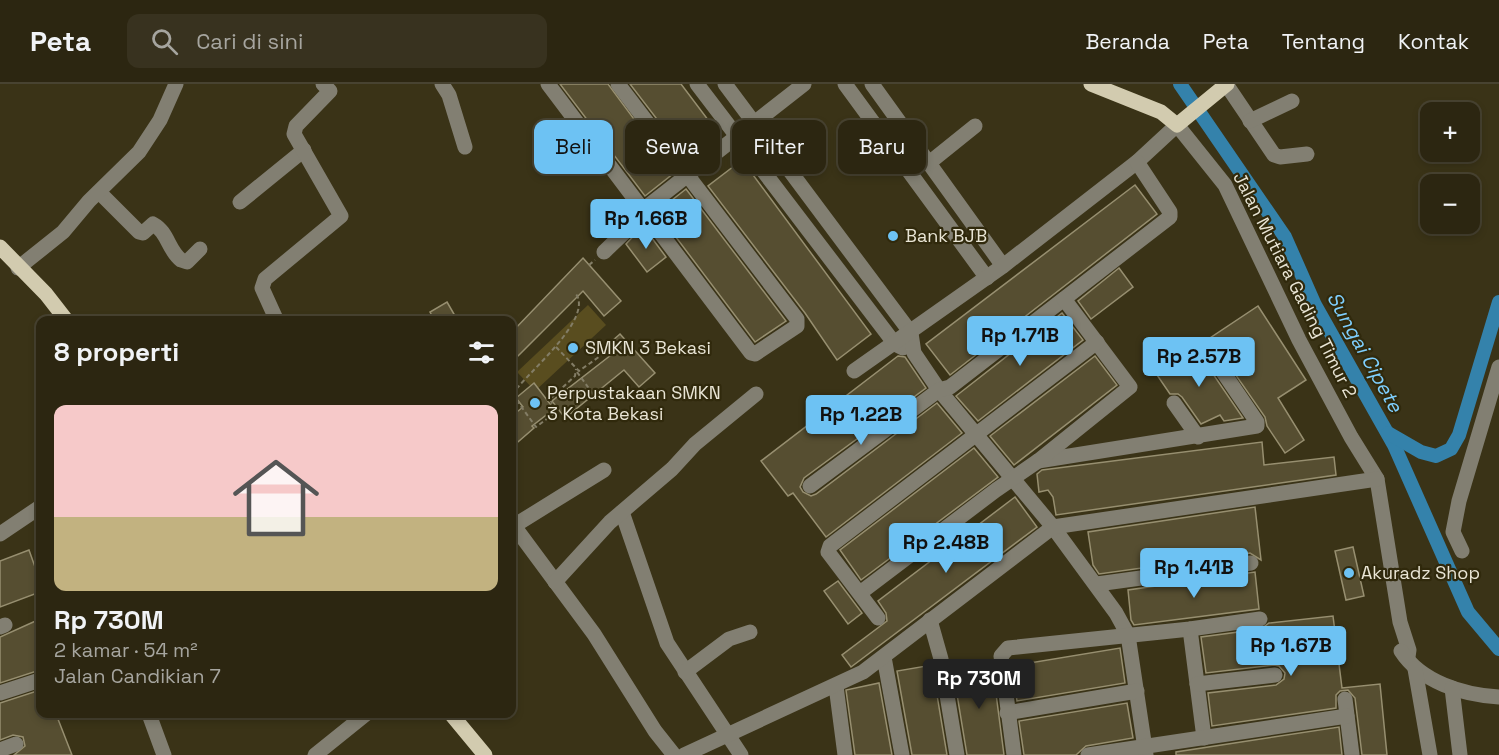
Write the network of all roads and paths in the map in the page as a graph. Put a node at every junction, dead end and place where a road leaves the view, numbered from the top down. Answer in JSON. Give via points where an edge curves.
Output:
{"nodes":[{"id":1,"x":176,"y":84,"type":"edge"},
{"id":2,"x":442,"y":84,"type":"edge"},
{"id":3,"x":548,"y":84,"type":"edge"},
{"id":4,"x":618,"y":84,"type":"edge"},
{"id":5,"x":697,"y":84,"type":"edge"},
{"id":6,"x":725,"y":84,"type":"edge"},
{"id":7,"x":804,"y":84,"type":"edge"},
{"id":8,"x":845,"y":84,"type":"edge"},
{"id":9,"x":872,"y":84,"type":"edge"},
{"id":10,"x":1091,"y":84,"type":"edge"},
{"id":11,"x":1226,"y":84,"type":"edge"},
{"id":12,"x":330,"y":86,"type":"edge"},
{"id":13,"x":1292,"y":101,"type":"dead end"},
{"id":14,"x":751,"y":120,"type":"edge"},
{"id":15,"x":759,"y":120,"type":"edge"},
{"id":16,"x":1181,"y":121,"type":"junction"},
{"id":17,"x":1250,"y":122,"type":"junction"},
{"id":18,"x":975,"y":126,"type":"dead end"},
{"id":19,"x":732,"y":132,"type":"edge"},
{"id":20,"x":732,"y":141,"type":"edge"},
{"id":21,"x":465,"y":147,"type":"dead end"},
{"id":22,"x":304,"y":150,"type":"junction"},
{"id":23,"x":1307,"y":154,"type":"dead end"},
{"id":24,"x":1137,"y":162,"type":"junction"},
{"id":25,"x":928,"y":163,"type":"junction"},
{"id":26,"x":764,"y":174,"type":"edge"},
{"id":27,"x":792,"y":174,"type":"edge"},
{"id":28,"x":688,"y":175,"type":"junction"},
{"id":29,"x":99,"y":192,"type":"junction"},
{"id":30,"x":240,"y":202,"type":"dead end"},
{"id":31,"x":643,"y":210,"type":"junction"},
{"id":32,"x":200,"y":249,"type":"dead end"},
{"id":33,"x":604,"y":252,"type":"dead end"},
{"id":34,"x":2,"y":253,"type":"edge"},
{"id":35,"x":1003,"y":266,"type":"junction"},
{"id":36,"x":18,"y":268,"type":"junction"},
{"id":37,"x":987,"y":278,"type":"junction"},
{"id":38,"x":576,"y":294,"type":"dead end"},
{"id":39,"x":1064,"y":299,"type":"junction"},
{"id":40,"x":573,"y":306,"type":"dead end"},
{"id":41,"x":576,"y":312,"type":"junction"},
{"id":42,"x":63,"y":316,"type":"edge"},
{"id":43,"x":275,"y":316,"type":"edge"},
{"id":44,"x":911,"y":333,"type":"junction"},
{"id":45,"x":1097,"y":342,"type":"junction"},
{"id":46,"x":895,"y":344,"type":"junction"},
{"id":47,"x":556,"y":346,"type":"junction"},
{"id":48,"x":1206,"y":347,"type":"dead end"},
{"id":49,"x":914,"y":353,"type":"junction"},
{"id":50,"x":603,"y":354,"type":"dead end"},
{"id":51,"x":1499,"y":367,"type":"edge"},
{"id":52,"x":577,"y":371,"type":"junction"},
{"id":53,"x":854,"y":371,"type":"dead end"},
{"id":54,"x":516,"y":388,"type":"edge"},
{"id":55,"x":939,"y":390,"type":"junction"},
{"id":56,"x":593,"y":394,"type":"dead end"},
{"id":57,"x":756,"y":394,"type":"dead end"},
{"id":58,"x":516,"y":400,"type":"edge"},
{"id":59,"x":1174,"y":403,"type":"dead end"},
{"id":60,"x":976,"y":433,"type":"junction"},
{"id":61,"x":1198,"y":436,"type":"junction"},
{"id":62,"x":1038,"y":461,"type":"junction"},
{"id":63,"x":604,"y":470,"type":"dead end"},
{"id":64,"x":1372,"y":476,"type":"junction"},
{"id":65,"x":1011,"y":479,"type":"junction"},
{"id":66,"x":810,"y":486,"type":"dead end"},
{"id":67,"x":36,"y":510,"type":"edge"},
{"id":68,"x":622,"y":512,"type":"junction"},
{"id":69,"x":516,"y":524,"type":"edge"},
{"id":70,"x":1053,"y":527,"type":"junction"},
{"id":71,"x":516,"y":530,"type":"edge"},
{"id":72,"x":0,"y":534,"type":"edge"},
{"id":73,"x":1462,"y":551,"type":"dead end"},
{"id":74,"x":1251,"y":563,"type":"dead end"},
{"id":75,"x":555,"y":582,"type":"junction"},
{"id":76,"x":1098,"y":584,"type":"junction"},
{"id":77,"x":860,"y":593,"type":"junction"},
{"id":78,"x":878,"y":618,"type":"dead end"},
{"id":79,"x":1260,"y":619,"type":"dead end"},
{"id":80,"x":930,"y":620,"type":"junction"},
{"id":81,"x":1190,"y":629,"type":"junction"},
{"id":82,"x":750,"y":632,"type":"dead end"},
{"id":83,"x":1128,"y":635,"type":"junction"},
{"id":84,"x":885,"y":657,"type":"junction"},
{"id":85,"x":1411,"y":663,"type":"junction"},
{"id":86,"x":685,"y":672,"type":"junction"},
{"id":87,"x":1275,"y":675,"type":"dead end"},
{"id":88,"x":36,"y":681,"type":"edge"},
{"id":89,"x":1197,"y":684,"type":"junction"},
{"id":90,"x":836,"y":686,"type":"junction"},
{"id":91,"x":1452,"y":688,"type":"junction"},
{"id":92,"x":1137,"y":691,"type":"junction"},
{"id":93,"x":0,"y":693,"type":"edge"},
{"id":94,"x":1499,"y":697,"type":"edge"},
{"id":95,"x":1345,"y":699,"type":"dead end"},
{"id":96,"x":1007,"y":713,"type":"junction"},
{"id":97,"x":1347,"y":716,"type":"junction"},
{"id":98,"x":150,"y":718,"type":"edge"},
{"id":99,"x":361,"y":718,"type":"edge"},
{"id":100,"x":454,"y":718,"type":"edge"},
{"id":101,"x":726,"y":734,"type":"junction"},
{"id":102,"x":1204,"y":738,"type":"junction"},
{"id":103,"x":16,"y":744,"type":"dead end"},
{"id":104,"x":0,"y":750,"type":"edge"},
{"id":105,"x":1146,"y":751,"type":"edge"},
{"id":106,"x":478,"y":752,"type":"edge"},
{"id":107,"x":164,"y":755,"type":"edge"},
{"id":108,"x":315,"y":755,"type":"edge"},
{"id":109,"x":674,"y":755,"type":"edge"},
{"id":110,"x":684,"y":755,"type":"edge"},
{"id":111,"x":741,"y":755,"type":"edge"},
{"id":112,"x":845,"y":755,"type":"edge"},
{"id":113,"x":902,"y":755,"type":"edge"},
{"id":114,"x":957,"y":755,"type":"edge"},
{"id":115,"x":1014,"y":755,"type":"edge"},
{"id":116,"x":1088,"y":755,"type":"edge"},
{"id":117,"x":1352,"y":755,"type":"edge"},
{"id":118,"x":1430,"y":755,"type":"edge"},
{"id":119,"x":1460,"y":755,"type":"edge"}],
"edges":[{"from":1,"to":29,"type":"street","via":[[154,131]]},
{"from":2,"to":21,"type":"street"},
{"from":3,"to":31,"type":"street"},
{"from":4,"to":28,"type":"street"},
{"from":5,"to":19,"type":"street"},
{"from":6,"to":14,"type":"street"},
{"from":7,"to":15,"type":"street"},
{"from":8,"to":37,"type":"street"},
{"from":9,"to":25,"type":"street"},
{"from":10,"to":16,"type":"main road"},
{"from":11,"to":16,"type":"main road"},
{"from":11,"to":17,"type":"street"},
{"from":12,"to":22,"type":"street","via":[[295,129]]},
{"from":13,"to":17,"type":"street"},
{"from":16,"to":24,"type":"street"},
{"from":16,"to":64,"type":"street","name":"Jalan Mutiara Gading Timur 2","via":[[1225,185],[1299,340]]},
{"from":17,"to":23,"type":"street","via":[[1274,154]]},
{"from":18,"to":25,"type":"street"},
{"from":20,"to":28,"type":"street"},
{"from":22,"to":30,"type":"street"},
{"from":22,"to":43,"type":"street","via":[[341,216],[265,279],[262,288]]},
{"from":24,"to":35,"type":"street"},
{"from":24,"to":39,"type":"street","via":[[1170,217]]},
{"from":25,"to":35,"type":"street"},
{"from":26,"to":46,"type":"street"},
{"from":27,"to":44,"type":"street"},
{"from":28,"to":31,"type":"street"},
{"from":28,"to":31,"type":"street","via":[[797,319],[797,326],[751,353]]},
{"from":29,"to":32,"type":"street","via":[[139,232],[156,225],[181,260],[187,262]]},
{"from":29,"to":36,"type":"street","via":[[63,232]]},
{"from":31,"to":33,"type":"street"},
{"from":34,"to":36,"type":"main road"},
{"from":35,"to":37,"type":"street"},
{"from":36,"to":42,"type":"main road"},
{"from":37,"to":44,"type":"street"},
{"from":38,"to":41,"type":"path"},
{"from":39,"to":45,"type":"street"},
{"from":39,"to":55,"type":"street","via":[[950,387]]},
{"from":40,"to":41,"type":"path"},
{"from":41,"to":47,"type":"path"},
{"from":44,"to":46,"type":"street"},
{"from":44,"to":49,"type":"street"},
{"from":45,"to":60,"type":"street"},
{"from":45,"to":62,"type":"street","via":[[1130,387]]},
{"from":46,"to":49,"type":"street"},
{"from":46,"to":53,"type":"street"},
{"from":47,"to":52,"type":"path"},
{"from":47,"to":54,"type":"path"},
{"from":48,"to":61,"type":"street","via":[[1257,422],[1253,428]]},
{"from":49,"to":55,"type":"street"},
{"from":50,"to":52,"type":"path"},
{"from":51,"to":73,"type":"street","via":[[1459,501],[1453,532]]},
{"from":52,"to":56,"type":"path"},
{"from":52,"to":58,"type":"path","via":[[550,399],[556,412],[536,427]]},
{"from":55,"to":60,"type":"street"},
{"from":55,"to":66,"type":"street"},
{"from":57,"to":68,"type":"street","via":[[703,436]]},
{"from":59,"to":61,"type":"street"},
{"from":60,"to":65,"type":"street"},
{"from":60,"to":77,"type":"street","via":[[830,546],[828,552]]},
{"from":61,"to":62,"type":"street"},
{"from":62,"to":65,"type":"street"},
{"from":63,"to":69,"type":"street"},
{"from":64,"to":70,"type":"street"},
{"from":64,"to":85,"type":"street","name":"Jalan Mutiara Gading Timur 2"},
{"from":65,"to":70,"type":"street"},
{"from":65,"to":77,"type":"street"},
{"from":67,"to":72,"type":"street"},
{"from":68,"to":75,"type":"street"},
{"from":68,"to":86,"type":"street","via":[[667,642]]},
{"from":70,"to":76,"type":"street"},
{"from":70,"to":80,"type":"street"},
{"from":71,"to":75,"type":"street"},
{"from":74,"to":76,"type":"street"},
{"from":75,"to":109,"type":"street"},
{"from":76,"to":83,"type":"street"},
{"from":77,"to":78,"type":"street"},
{"from":79,"to":81,"type":"street"},
{"from":80,"to":84,"type":"street"},
{"from":80,"to":114,"type":"street","via":[[941,659]]},
{"from":81,"to":83,"type":"street"},
{"from":81,"to":89,"type":"street"},
{"from":82,"to":86,"type":"street","via":[[729,639]]},
{"from":83,"to":92,"type":"street"},
{"from":83,"to":96,"type":"street","via":[[1008,648],[1001,656]]},
{"from":84,"to":90,"type":"street"},
{"from":84,"to":113,"type":"street"},
{"from":85,"to":91,"type":"street"},
{"from":85,"to":118,"type":"street","name":"Jalan Mutiara Gading Timur 2"},
{"from":86,"to":101,"type":"street"},
{"from":87,"to":89,"type":"street"},
{"from":88,"to":93,"type":"street"},
{"from":89,"to":102,"type":"street"},
{"from":90,"to":101,"type":"street"},
{"from":90,"to":112,"type":"street"},
{"from":91,"to":94,"type":"street"},
{"from":91,"to":119,"type":"street"},
{"from":92,"to":96,"type":"street"},
{"from":92,"to":105,"type":"street"},
{"from":95,"to":97,"type":"street"},
{"from":96,"to":115,"type":"street"},
{"from":97,"to":102,"type":"street"},
{"from":97,"to":117,"type":"street"},
{"from":98,"to":107,"type":"street"},
{"from":99,"to":108,"type":"street"},
{"from":100,"to":106,"type":"main road"},
{"from":101,"to":110,"type":"street"},
{"from":101,"to":111,"type":"street"},
{"from":102,"to":105,"type":"street"},
{"from":103,"to":104,"type":"street"},
{"from":105,"to":116,"type":"street"}]}
